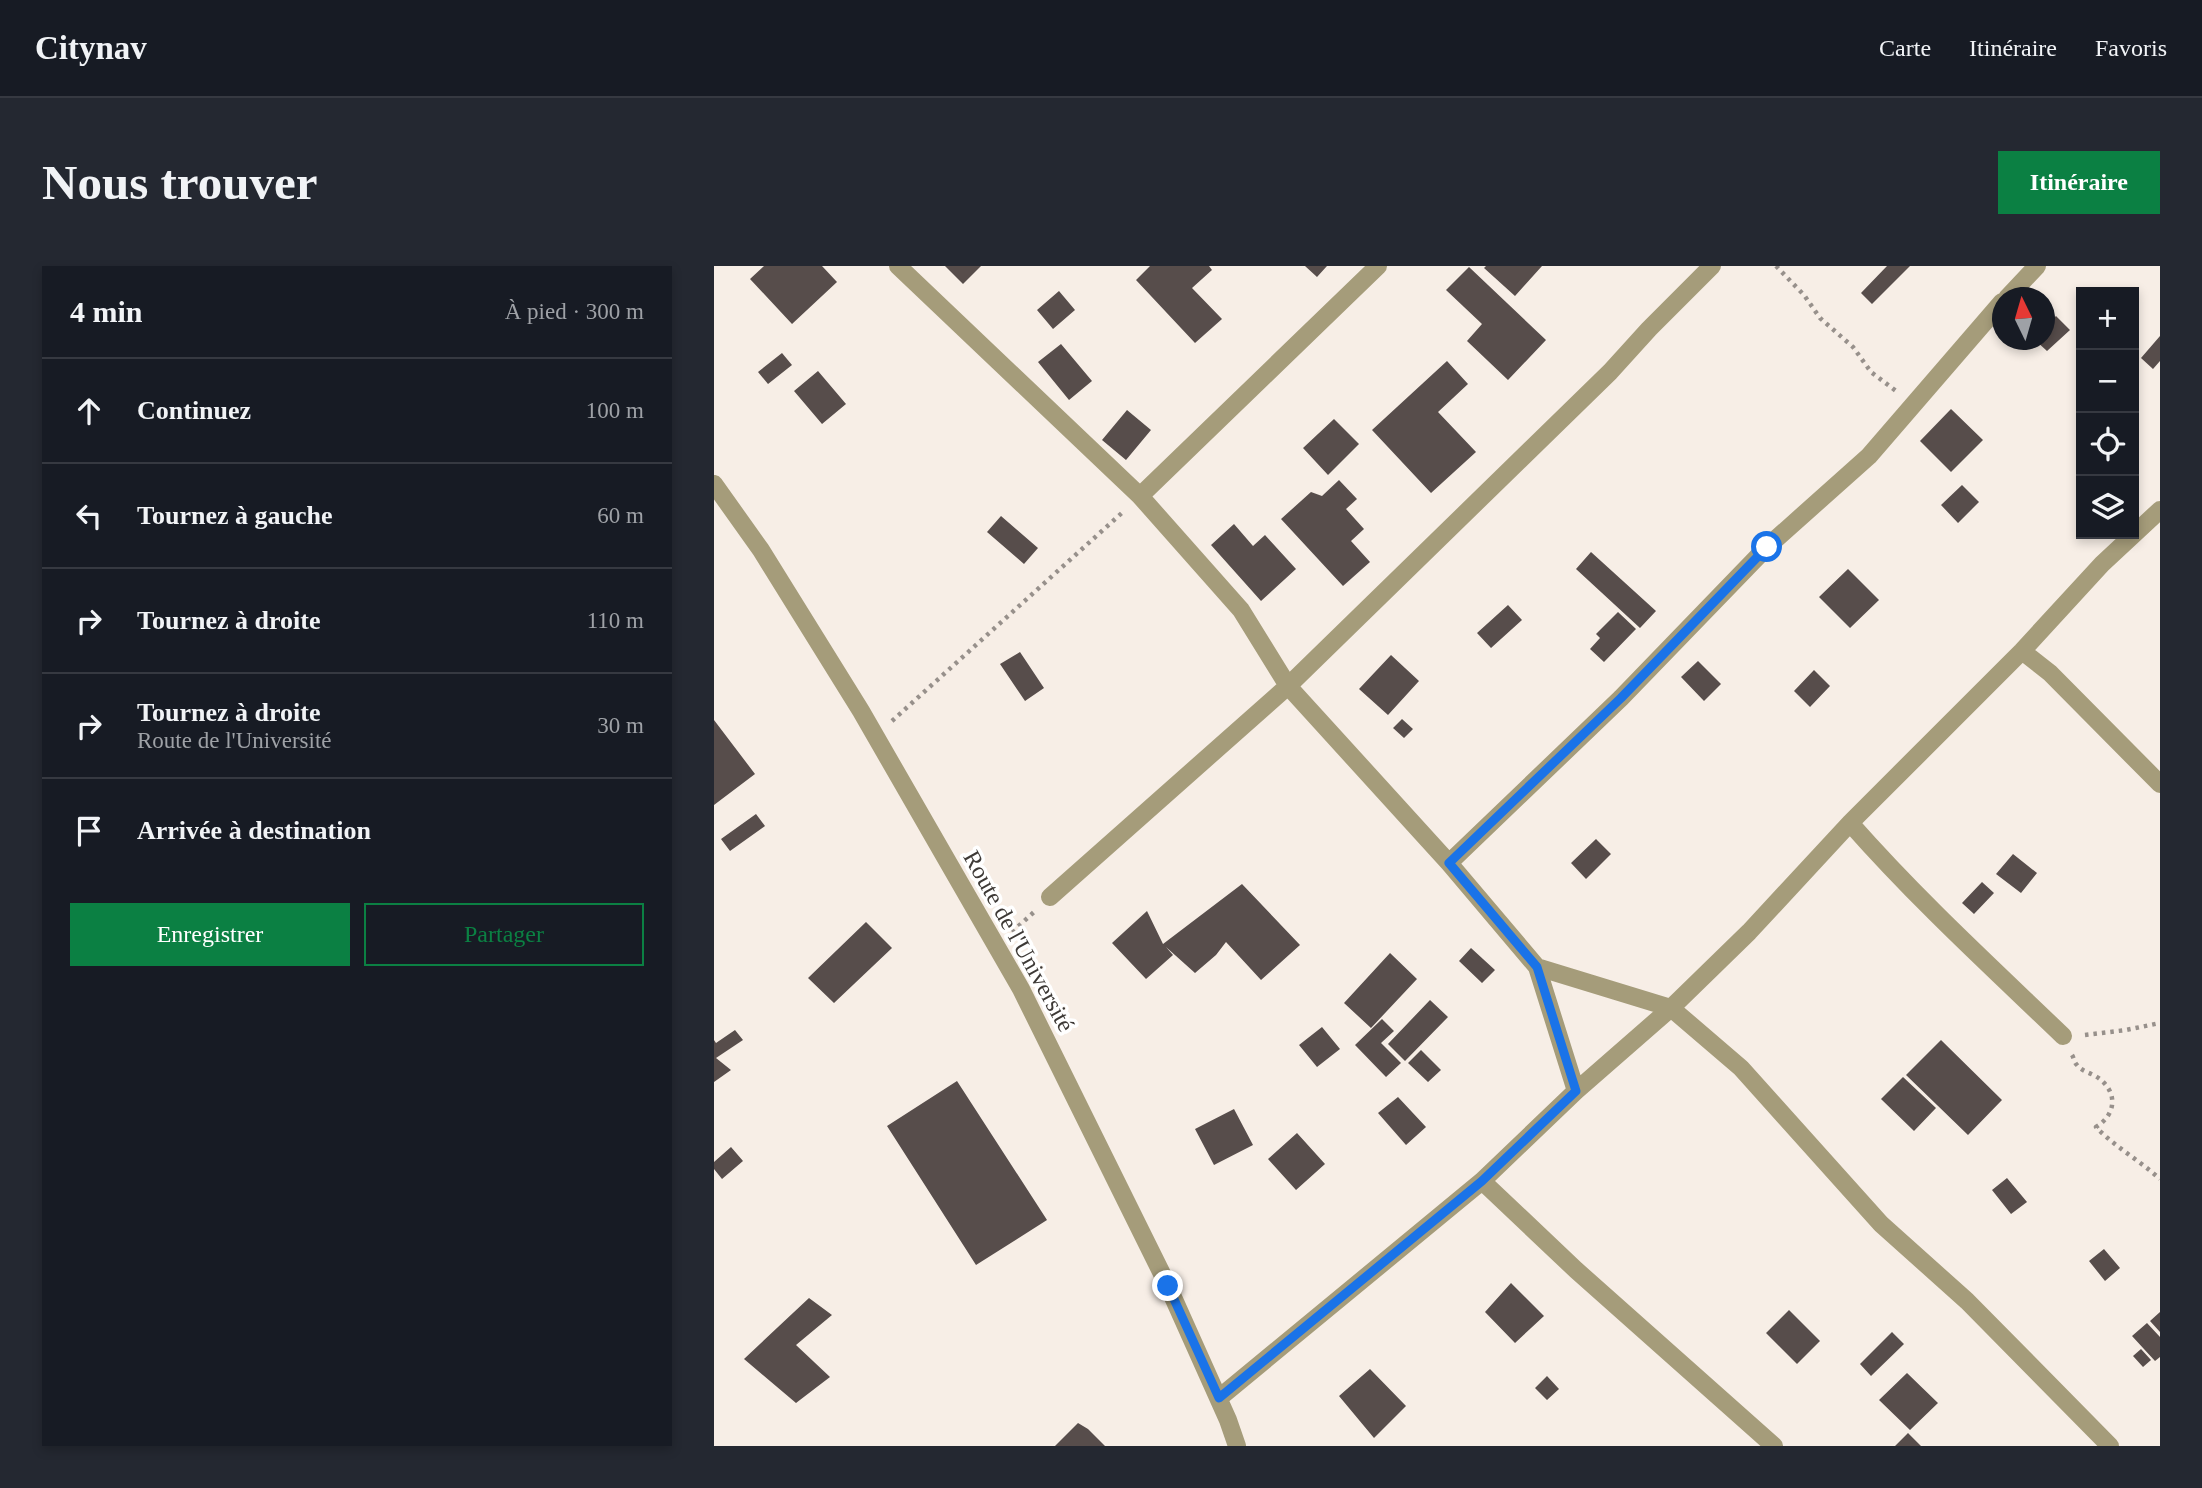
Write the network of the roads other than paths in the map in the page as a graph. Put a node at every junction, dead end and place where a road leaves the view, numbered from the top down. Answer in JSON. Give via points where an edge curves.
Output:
{"nodes":[{"id":1,"x":898,"y":266,"type":"edge"},
{"id":2,"x":1378,"y":266,"type":"edge"},
{"id":3,"x":1712,"y":266,"type":"edge"},
{"id":4,"x":2037,"y":266,"type":"edge"},
{"id":5,"x":2017,"y":287,"type":"edge"},
{"id":6,"x":1992,"y":314,"type":"edge"},
{"id":7,"x":714,"y":484,"type":"edge"},
{"id":8,"x":1140,"y":496,"type":"junction"},
{"id":9,"x":2160,"y":510,"type":"edge"},
{"id":10,"x":2022,"y":651,"type":"junction"},
{"id":11,"x":1289,"y":686,"type":"junction"},
{"id":12,"x":2160,"y":784,"type":"edge"},
{"id":13,"x":1850,"y":823,"type":"junction"},
{"id":14,"x":1449,"y":863,"type":"junction"},
{"id":15,"x":1050,"y":897,"type":"road end"},
{"id":16,"x":1537,"y":967,"type":"junction"},
{"id":17,"x":1671,"y":1008,"type":"junction"},
{"id":18,"x":2063,"y":1035,"type":"road end"},
{"id":19,"x":1576,"y":1091,"type":"junction"},
{"id":20,"x":1482,"y":1181,"type":"junction"},
{"id":21,"x":1219,"y":1398,"type":"junction"},
{"id":22,"x":1237,"y":1446,"type":"edge"},
{"id":23,"x":1774,"y":1446,"type":"edge"},
{"id":24,"x":2110,"y":1446,"type":"edge"}],
"edges":[{"from":1,"to":8,"type":"street"},
{"from":2,"to":8,"type":"street"},
{"from":3,"to":11,"type":"street"},
{"from":4,"to":5,"type":"street"},
{"from":6,"to":14,"type":"street","via":[[1869,456],[1767,547],[1621,698]]},
{"from":7,"to":21,"type":"street","name":"Route de l'Université","via":[[761,550],[876,735],[1021,989]]},
{"from":8,"to":11,"type":"street","via":[[1241,610]]},
{"from":9,"to":10,"type":"street","via":[[2102,564]]},
{"from":10,"to":12,"type":"street","via":[[2050,673]]},
{"from":10,"to":13,"type":"street"},
{"from":11,"to":14,"type":"street"},
{"from":11,"to":15,"type":"street"},
{"from":13,"to":17,"type":"street"},
{"from":13,"to":18,"type":"street","via":[[1937,917]]},
{"from":14,"to":16,"type":"street"},
{"from":16,"to":17,"type":"street"},
{"from":16,"to":19,"type":"street"},
{"from":17,"to":19,"type":"street"},
{"from":17,"to":24,"type":"street","via":[[1741,1068],[1881,1224],[1967,1301]]},
{"from":19,"to":20,"type":"street"},
{"from":20,"to":21,"type":"street"},
{"from":20,"to":23,"type":"street"},
{"from":21,"to":22,"type":"street","name":"Route de l'Université"}]}
